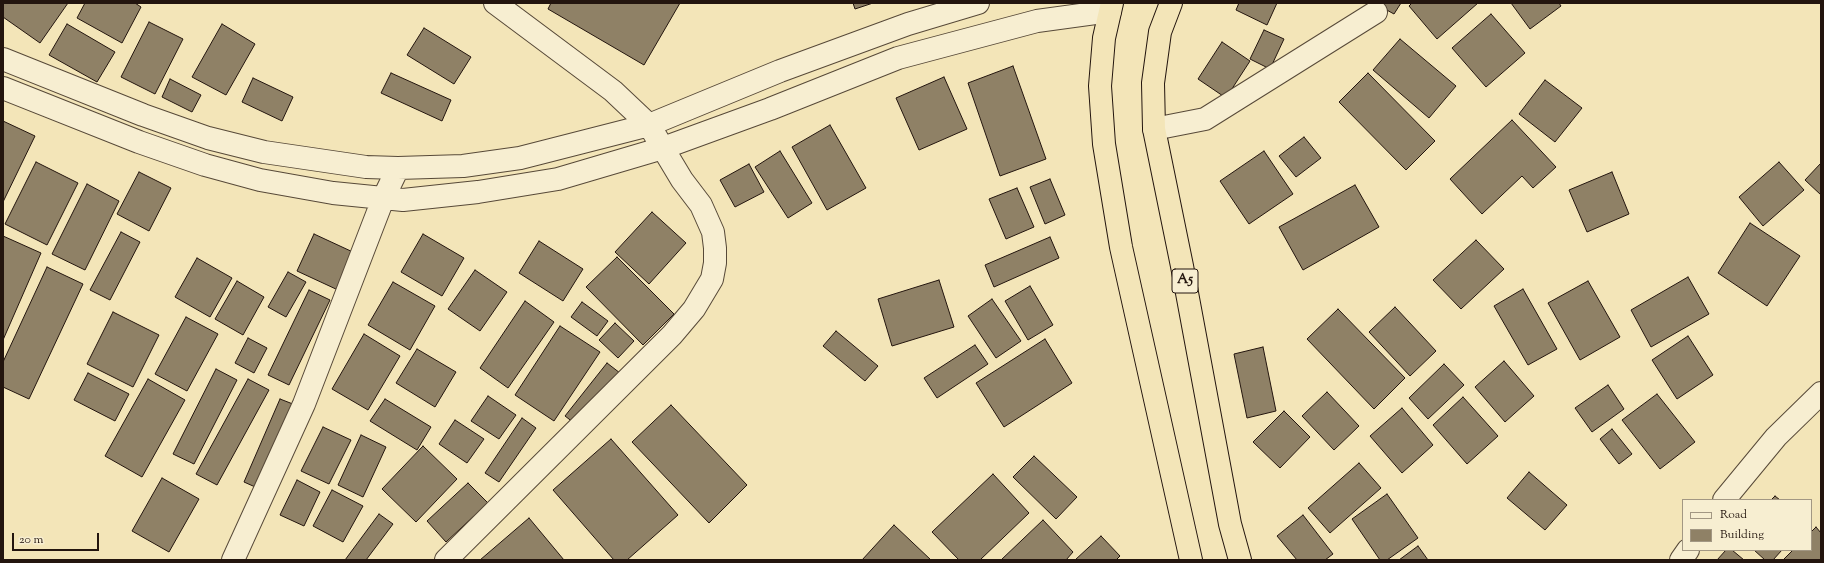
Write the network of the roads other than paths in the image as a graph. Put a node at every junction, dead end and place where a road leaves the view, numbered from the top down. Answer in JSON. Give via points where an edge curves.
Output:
{"nodes":[{"id":1,"x":495,"y":3,"type":"edge"},
{"id":2,"x":978,"y":3,"type":"edge"},
{"id":3,"x":1171,"y":3,"type":"edge"},
{"id":4,"x":1111,"y":7,"type":"edge"},
{"id":5,"x":1376,"y":12,"type":"dead end"},
{"id":6,"x":3,"y":59,"type":"edge"},
{"id":7,"x":3,"y":88,"type":"edge"},
{"id":8,"x":648,"y":125,"type":"junction"},
{"id":9,"x":1154,"y":129,"type":"junction"},
{"id":10,"x":663,"y":148,"type":"junction"},
{"id":11,"x":398,"y":168,"type":"junction"},
{"id":12,"x":383,"y":199,"type":"junction"},
{"id":13,"x":1821,"y":393,"type":"edge"},
{"id":14,"x":1725,"y":499,"type":"edge"},
{"id":15,"x":1687,"y":551,"type":"edge"},
{"id":16,"x":233,"y":560,"type":"edge"},
{"id":17,"x":446,"y":560,"type":"edge"},
{"id":18,"x":1191,"y":560,"type":"edge"},
{"id":19,"x":1240,"y":560,"type":"edge"},
{"id":20,"x":1681,"y":560,"type":"edge"}],
"edges":[{"from":1,"to":8,"type":"street","via":[[613,91]]},
{"from":2,"to":8,"type":"street","via":[[908,24],[780,71]]},
{"from":3,"to":9,"type":"highway","number":"A5","via":[[1160,32],[1153,83]]},
{"from":4,"to":10,"type":"street","via":[[1037,21],[898,58]]},
{"from":4,"to":18,"type":"highway","via":[[1104,38],[1100,86],[1104,144],[1121,247]]},
{"from":5,"to":9,"type":"street","via":[[1205,119]]},
{"from":6,"to":11,"type":"street","via":[[142,115],[208,138],[264,152],[352,165]]},
{"from":7,"to":12,"type":"street","via":[[139,142],[205,164],[260,180]]},
{"from":8,"to":10,"type":"street"},
{"from":8,"to":11,"type":"street","via":[[520,158],[463,166]]},
{"from":9,"to":19,"type":"highway","number":"A5","via":[[1230,524]]},
{"from":10,"to":12,"type":"street","via":[[558,179],[478,192],[403,200]]},
{"from":10,"to":17,"type":"street","via":[[701,205],[713,232],[715,248],[712,279],[694,309],[672,335]]},
{"from":11,"to":12,"type":"street"},
{"from":12,"to":16,"type":"street","via":[[304,404]]},
{"from":13,"to":14,"type":"street","via":[[1776,437]]},
{"from":15,"to":20,"type":"street"}]}
